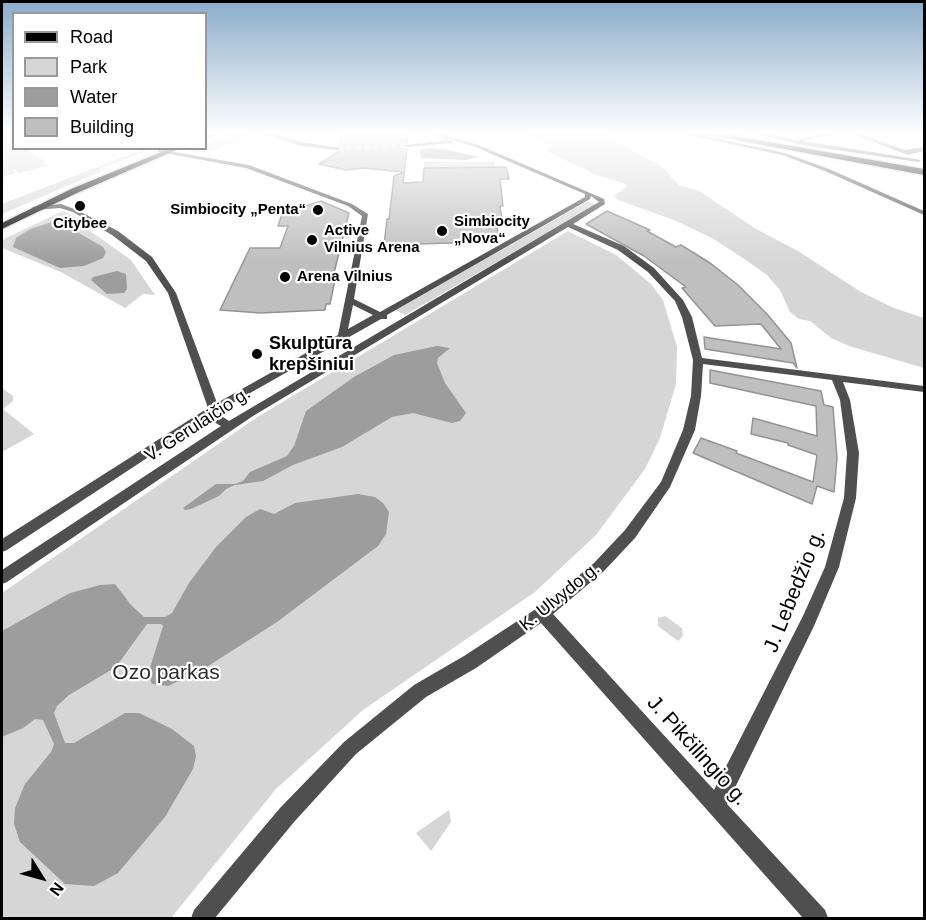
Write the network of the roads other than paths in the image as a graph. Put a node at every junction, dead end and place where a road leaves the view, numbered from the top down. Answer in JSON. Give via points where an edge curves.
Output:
{"nodes":[{"id":1,"x":104,"y":176,"type":"edge"},
{"id":2,"x":114,"y":176,"type":"edge"},
{"id":3,"x":273,"y":176,"type":"edge"},
{"id":4,"x":543,"y":176,"type":"edge"},
{"id":5,"x":838,"y":176,"type":"edge"},
{"id":6,"x":588,"y":196,"type":"junction"},
{"id":7,"x":60,"y":202,"type":"junction"},
{"id":8,"x":924,"y":213,"type":"edge"},
{"id":9,"x":2,"y":218,"type":"edge"},
{"id":10,"x":568,"y":224,"type":"junction"},
{"id":11,"x":2,"y":226,"type":"edge"},
{"id":12,"x":350,"y":300,"type":"junction"},
{"id":13,"x":381,"y":315,"type":"junction"},
{"id":14,"x":399,"y":324,"type":"junction"},
{"id":15,"x":342,"y":337,"type":"junction"},
{"id":16,"x":698,"y":360,"type":"junction"},
{"id":17,"x":836,"y":377,"type":"junction"},
{"id":18,"x":924,"y":389,"type":"edge"},
{"id":19,"x":214,"y":409,"type":"junction"},
{"id":20,"x":228,"y":426,"type":"junction"},
{"id":21,"x":2,"y":546,"type":"edge"},
{"id":22,"x":2,"y":578,"type":"edge"},
{"id":23,"x":543,"y":614,"type":"junction"},
{"id":24,"x":716,"y":807,"type":"junction"},
{"id":25,"x":202,"y":918,"type":"edge"},
{"id":26,"x":817,"y":918,"type":"edge"}],
"edges":[{"from":1,"to":9,"type":"main road"},
{"from":2,"to":7,"type":"main road"},
{"from":3,"to":12,"type":"street","via":[[350,205],[366,215]]},
{"from":4,"to":6,"type":"street"},
{"from":5,"to":8,"type":"street"},
{"from":6,"to":10,"type":"street","name":"V. Gerulaičio g.","via":[[603,201]]},
{"from":6,"to":13,"type":"street","name":"V. Gerulaičio g."},
{"from":7,"to":11,"type":"main road","via":[[36,208]]},
{"from":7,"to":19,"type":"street","via":[[115,233],[154,265],[180,312]]},
{"from":10,"to":14,"type":"street","name":"V. Gerulaičio g."},
{"from":10,"to":16,"type":"street","name":"K. Ulvydo g.","via":[[621,248],[667,285],[687,317]]},
{"from":12,"to":13,"type":"street"},
{"from":12,"to":15,"type":"street"},
{"from":13,"to":14,"type":"street"},
{"from":13,"to":15,"type":"street","name":"V. Gerulaičio g."},
{"from":14,"to":20,"type":"street","name":"V. Gerulaičio g."},
{"from":15,"to":19,"type":"street","name":"V. Gerulaičio g."},
{"from":16,"to":17,"type":"street"},
{"from":16,"to":23,"type":"street","name":"K. Ulvydo g.","via":[[689,430],[666,484],[642,520],[615,550]]},
{"from":17,"to":18,"type":"street"},
{"from":17,"to":24,"type":"street","name":"J. Lebedžio g.","via":[[845,400],[853,453],[850,498],[842,530],[828,578],[809,621]]},
{"from":19,"to":20,"type":"street"},
{"from":19,"to":21,"type":"street","name":"V. Gerulaičio g."},
{"from":20,"to":22,"type":"street","name":"V. Gerulaičio g."},
{"from":23,"to":24,"type":"street","name":"J. Pikčilingio g."},
{"from":23,"to":25,"type":"street","name":"K. Ulvydo g.","via":[[420,692],[350,748],[292,809]]},
{"from":24,"to":26,"type":"street","name":"J. Pikčilingio g."}]}
